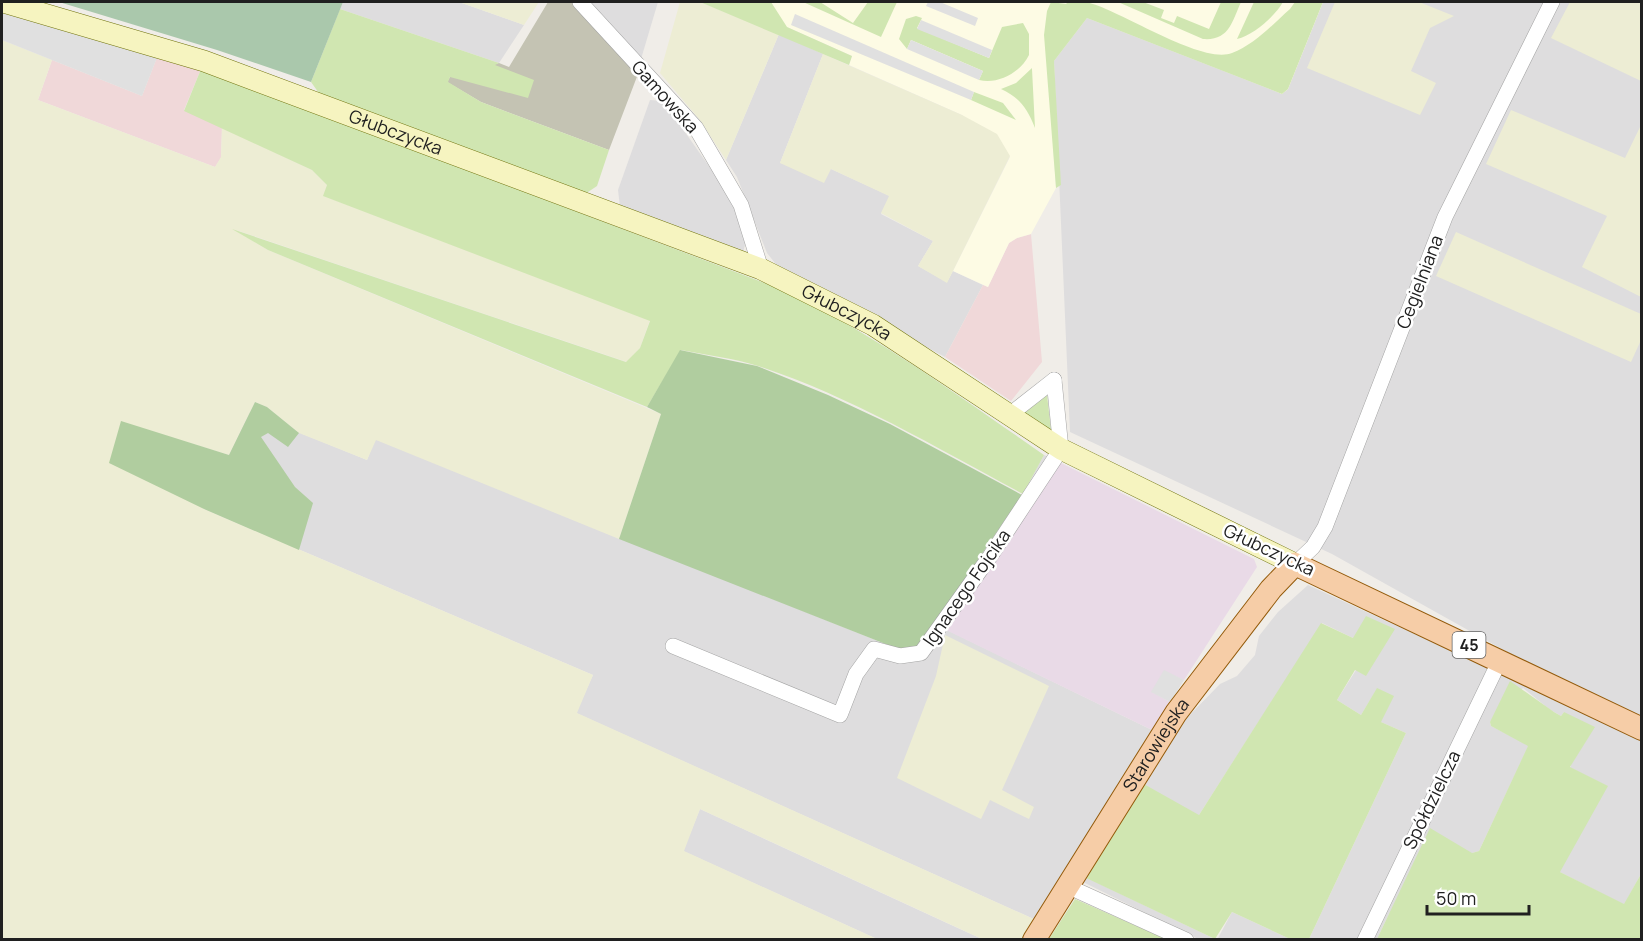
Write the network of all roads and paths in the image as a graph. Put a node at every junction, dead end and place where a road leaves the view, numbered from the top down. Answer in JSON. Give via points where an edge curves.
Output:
{"nodes":[{"id":1,"x":3,"y":2,"type":"edge"},
{"id":2,"x":580,"y":2,"type":"edge"},
{"id":3,"x":1552,"y":2,"type":"edge"},
{"id":4,"x":761,"y":269,"type":"junction"},
{"id":5,"x":1008,"y":416,"type":"junction"},
{"id":6,"x":1061,"y":449,"type":"junction"},
{"id":7,"x":1295,"y":564,"type":"junction"},
{"id":8,"x":673,"y":646,"type":"dead end"},
{"id":9,"x":1500,"y":660,"type":"junction"},
{"id":10,"x":1641,"y":729,"type":"edge"},
{"id":11,"x":1067,"y":886,"type":"junction"},
{"id":12,"x":1034,"y":939,"type":"edge"},
{"id":13,"x":1186,"y":939,"type":"edge"},
{"id":14,"x":1365,"y":939,"type":"edge"}],
"edges":[{"from":1,"to":4,"type":"main road","name":"Głubczycka","via":[[204,61]]},
{"from":2,"to":4,"type":"street","name":"Gamowska","via":[[696,128],[741,205]]},
{"from":3,"to":7,"type":"street","name":"Cegielniana","via":[[1445,217],[1325,527],[1313,547]]},
{"from":4,"to":5,"type":"main road","name":"Głubczycka","via":[[873,324]]},
{"from":5,"to":6,"type":"main road","name":"Głubczycka"},
{"from":5,"to":6,"type":"street","via":[[1054,380]]},
{"from":6,"to":7,"type":"main road","name":"Głubczycka"},
{"from":6,"to":8,"type":"street","name":"Ignacego Fojcika","via":[[921,653],[900,656],[874,649],[856,674],[840,715]]},
{"from":7,"to":9,"type":"main road","name":"Głubczycka","number":"45"},
{"from":7,"to":11,"type":"main road","name":"Starowiejska","via":[[1271,589],[1176,713]]},
{"from":9,"to":10,"type":"main road","name":"Głubczycka","number":"45"},
{"from":9,"to":14,"type":"street","name":"Spółdzielcza"},
{"from":11,"to":12,"type":"main road","name":"Starowiejska"},
{"from":11,"to":13,"type":"street"}]}
